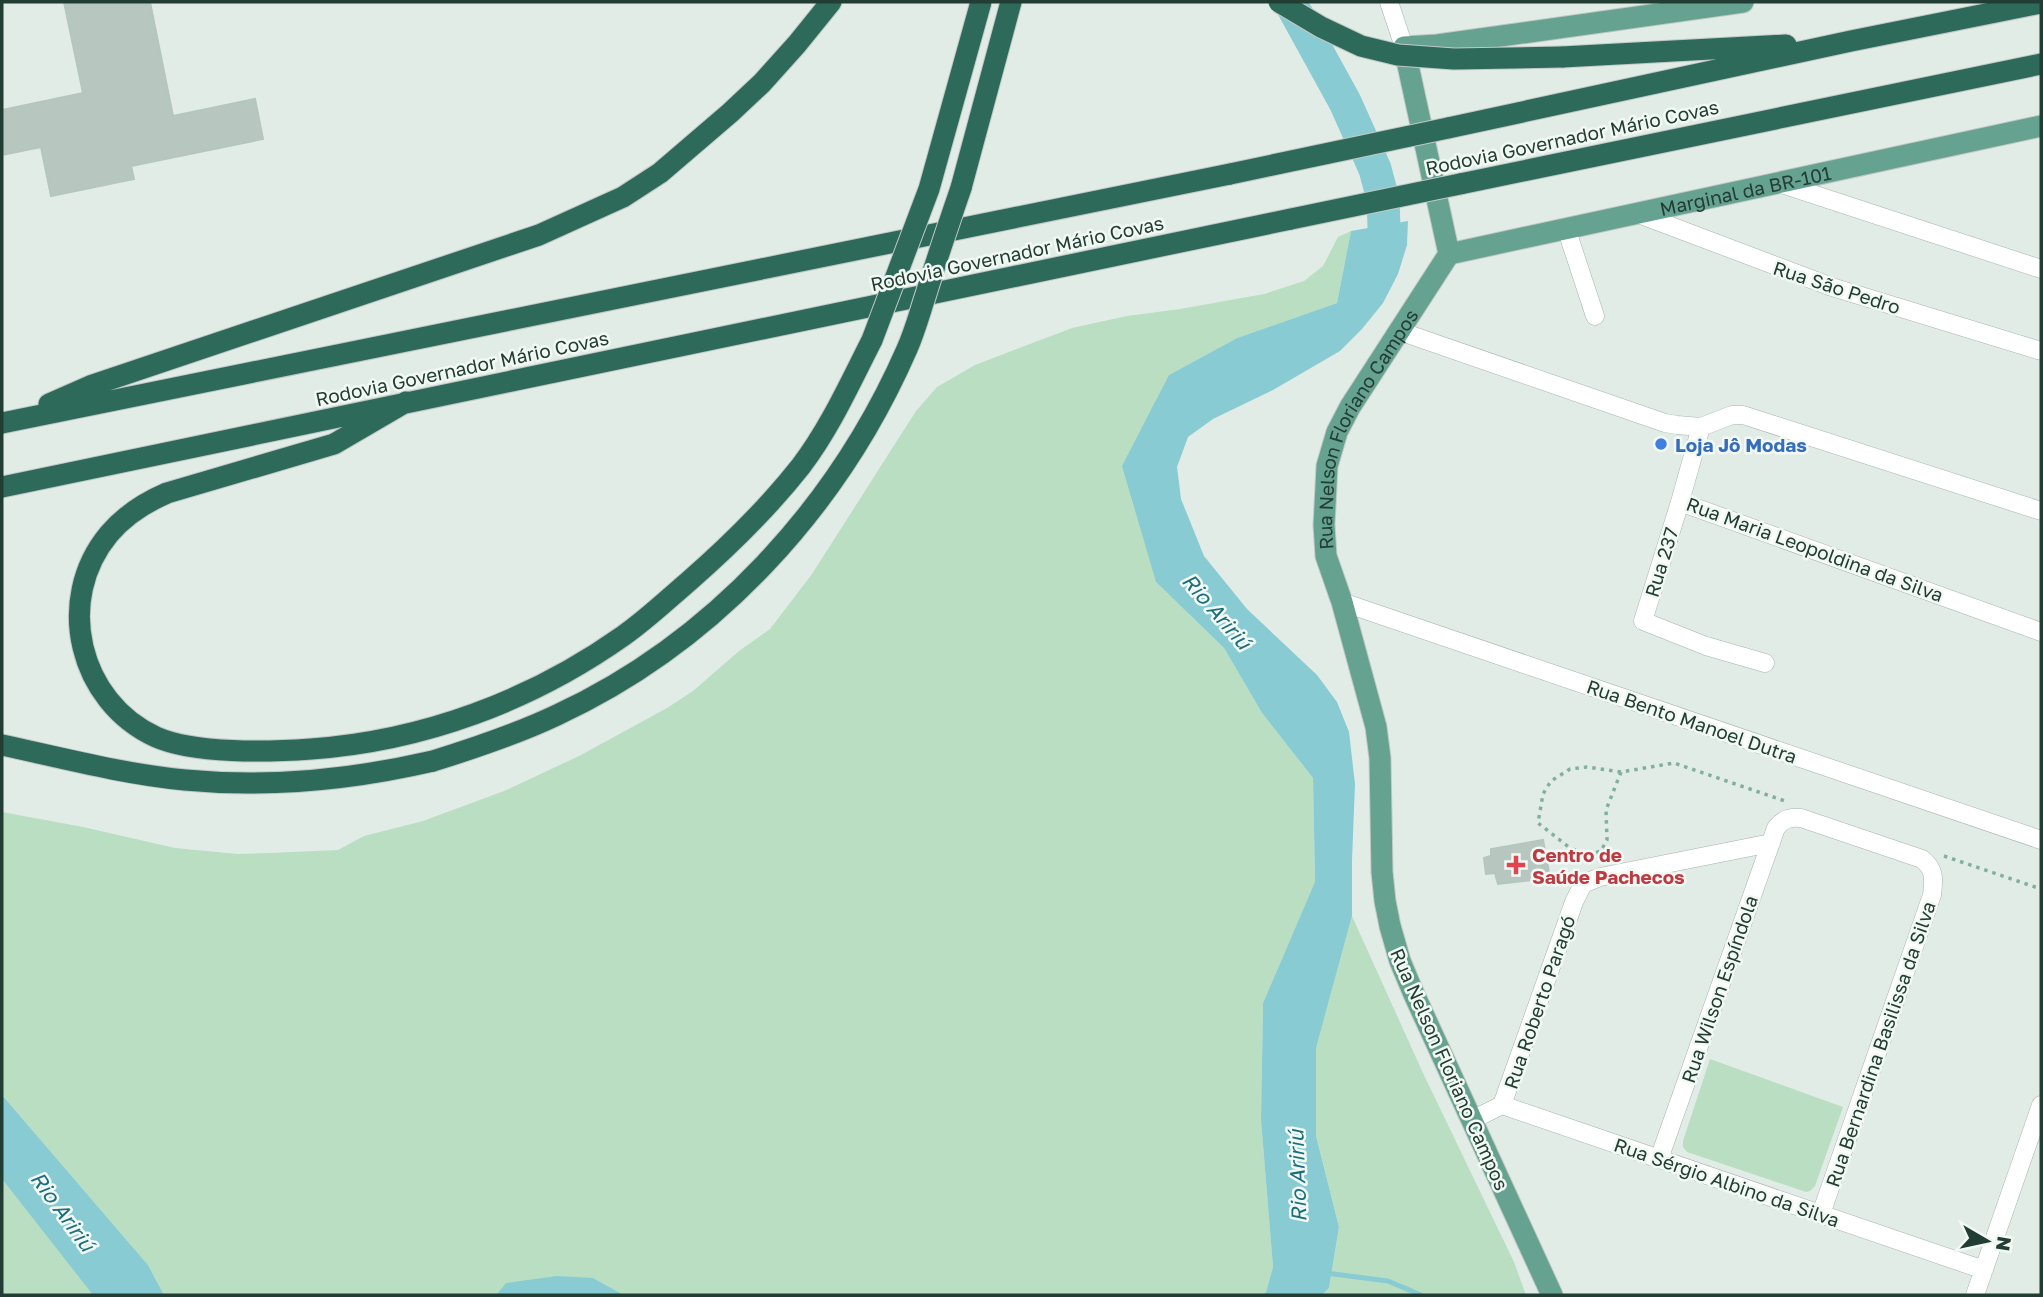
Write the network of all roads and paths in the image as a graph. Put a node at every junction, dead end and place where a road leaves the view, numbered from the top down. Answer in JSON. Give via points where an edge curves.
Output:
{"nodes":[{"id":1,"x":831,"y":2,"type":"edge"},
{"id":2,"x":981,"y":2,"type":"edge"},
{"id":3,"x":1011,"y":2,"type":"edge"},
{"id":4,"x":1279,"y":2,"type":"edge"},
{"id":5,"x":1388,"y":2,"type":"edge"},
{"id":6,"x":1743,"y":2,"type":"edge"},
{"id":7,"x":2041,"y":3,"type":"edge"},
{"id":8,"x":1706,"y":5,"type":"edge"},
{"id":9,"x":1852,"y":41,"type":"junction"},
{"id":10,"x":1404,"y":47,"type":"junction"},
{"id":11,"x":2041,"y":64,"type":"edge"},
{"id":12,"x":2035,"y":130,"type":"edge"},
{"id":13,"x":1778,"y":183,"type":"junction"},
{"id":14,"x":1636,"y":213,"type":"junction"},
{"id":15,"x":1566,"y":228,"type":"junction"},
{"id":16,"x":1449,"y":254,"type":"junction"},
{"id":17,"x":2041,"y":269,"type":"edge"},
{"id":18,"x":1595,"y":316,"type":"dead end"},
{"id":19,"x":1399,"y":331,"type":"junction"},
{"id":20,"x":2041,"y":351,"type":"edge"},
{"id":21,"x":406,"y":402,"type":"junction"},
{"id":22,"x":7,"y":422,"type":"edge"},
{"id":23,"x":1701,"y":427,"type":"junction"},
{"id":24,"x":2,"y":487,"type":"edge"},
{"id":25,"x":1679,"y":502,"type":"junction"},
{"id":26,"x":2041,"y":511,"type":"edge"},
{"id":27,"x":1342,"y":602,"type":"junction"},
{"id":28,"x":2041,"y":632,"type":"edge"},
{"id":29,"x":1765,"y":663,"type":"dead end"},
{"id":30,"x":2,"y":745,"type":"edge"},
{"id":31,"x":1674,"y":763,"type":"dead end"},
{"id":32,"x":1621,"y":772,"type":"junction"},
{"id":33,"x":2041,"y":840,"type":"edge"},
{"id":34,"x":1771,"y":843,"type":"junction"},
{"id":35,"x":1934,"y":873,"type":"joint"},
{"id":36,"x":1502,"y":1105,"type":"junction"},
{"id":37,"x":2041,"y":1105,"type":"edge"},
{"id":38,"x":1472,"y":1120,"type":"junction"},
{"id":39,"x":1659,"y":1159,"type":"junction"},
{"id":40,"x":1821,"y":1214,"type":"junction"},
{"id":41,"x":1984,"y":1270,"type":"junction"},
{"id":42,"x":1552,"y":1295,"type":"edge"},
{"id":43,"x":1975,"y":1295,"type":"edge"}],
"edges":[{"from":1,"to":22,"type":"highway","via":[[762,83],[660,173],[623,197],[539,235],[90,386]]},
{"from":2,"to":21,"type":"highway","bridge":true,"via":[[929,189],[872,340],[826,428],[802,465],[717,558],[657,610],[592,657],[534,689],[486,710],[397,737],[332,748],[194,748],[141,729],[112,705],[92,674],[80,638],[80,601],[89,566],[108,535],[135,510],[167,494],[334,444]]},
{"from":3,"to":30,"type":"highway","bridge":true,"via":[[961,188],[908,347],[859,440],[807,516],[746,584],[676,644],[599,694],[506,737],[433,761],[337,779],[225,783],[142,774]]},
{"from":4,"to":9,"type":"highway","bridge":true,"via":[[1361,46],[1398,55],[1562,57]]},
{"from":5,"to":10,"type":"street"},
{"from":6,"to":8,"type":"main road"},
{"from":7,"to":9,"type":"highway","name":"Rodovia Governador Mário Covas"},
{"from":8,"to":10,"type":"main road"},
{"from":9,"to":22,"type":"highway","name":"Rodovia Governador Mário Covas","bridge":true,"via":[[1230,174]]},
{"from":10,"to":16,"type":"main road"},
{"from":11,"to":21,"type":"highway","name":"Rodovia Governador Mário Covas","bridge":true},
{"from":12,"to":13,"type":"main road","name":"Marginal da BR-101"},
{"from":13,"to":14,"type":"main road","name":"Marginal da BR-101"},
{"from":13,"to":17,"type":"street"},
{"from":14,"to":15,"type":"main road","name":"Marginal da BR-101"},
{"from":14,"to":20,"type":"street","name":"Rua São Pedro","via":[[1832,286]]},
{"from":15,"to":16,"type":"main road","name":"Marginal da BR-101"},
{"from":15,"to":18,"type":"street"},
{"from":16,"to":19,"type":"main road","name":"Rua Nelson Floriano Campos"},
{"from":19,"to":23,"type":"street","via":[[1665,422]]},
{"from":19,"to":27,"type":"main road","name":"Rua Nelson Floriano Campos","via":[[1350,407],[1329,456],[1324,491],[1326,556]]},
{"from":21,"to":24,"type":"highway","name":"Rodovia Governador Mário Covas"},
{"from":23,"to":25,"type":"street","name":"Rua Maria Leopoldina da Silva"},
{"from":23,"to":26,"type":"street","via":[[1732,415],[1755,418]]},
{"from":25,"to":28,"type":"street","name":"Rua Maria Leopoldina da Silva"},
{"from":25,"to":29,"type":"street","name":"Rua 237","via":[[1643,621]]},
{"from":27,"to":33,"type":"street","name":"Rua Bento Manoel Dutra"},
{"from":27,"to":38,"type":"main road","name":"Rua Nelson Floriano Campos","via":[[1376,727],[1382,872],[1391,928],[1413,992]]},
{"from":31,"to":32,"type":"path"},
{"from":32,"to":32,"type":"path","via":[[1606,810],[1607,840],[1601,851],[1588,855],[1570,848],[1538,823],[1543,794],[1551,781],[1570,769]]},
{"from":34,"to":35,"type":"street","name":"Rua Wilson Espíndola","via":[[1783,820],[1801,818],[1922,859]]},
{"from":34,"to":36,"type":"street","name":"Rua Roberto Paragó","via":[[1583,884]]},
{"from":34,"to":39,"type":"street","name":"Rua Wilson Espíndola"},
{"from":35,"to":40,"type":"street","name":"Rua Bernardina Basilissa da Silva","via":[[1932,895]]},
{"from":36,"to":38,"type":"street"},
{"from":36,"to":39,"type":"street","name":"Rua Sérgio Albino da Silva"},
{"from":37,"to":41,"type":"street"},
{"from":38,"to":42,"type":"main road","name":"Rua Nelson Floriano Campos"},
{"from":39,"to":40,"type":"street","name":"Rua Sérgio Albino da Silva"},
{"from":40,"to":41,"type":"street","name":"Rua Sérgio Albino da Silva"},
{"from":41,"to":43,"type":"street"}]}
